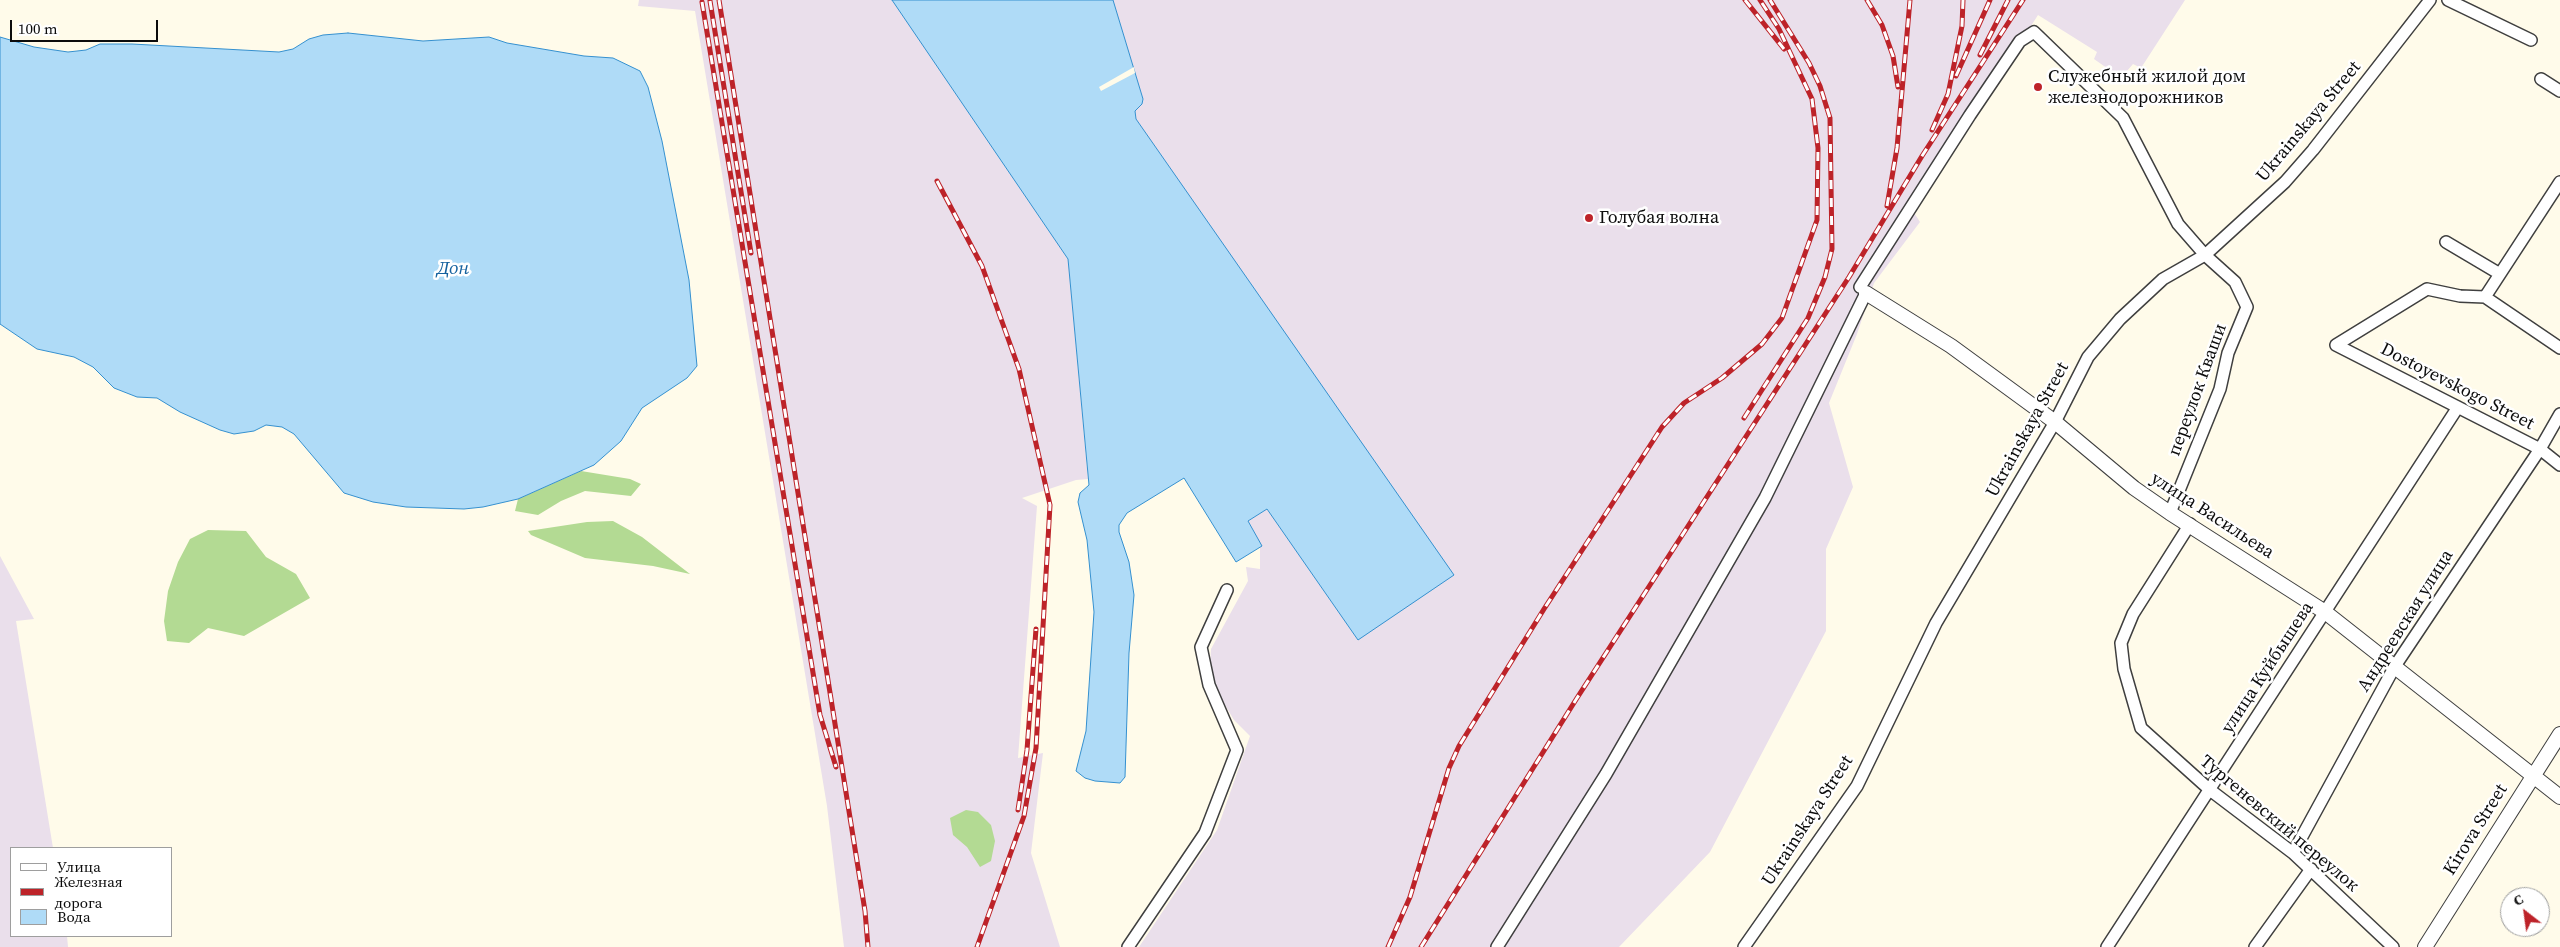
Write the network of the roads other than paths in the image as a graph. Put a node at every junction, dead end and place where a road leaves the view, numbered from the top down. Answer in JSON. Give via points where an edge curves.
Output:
{"nodes":[{"id":1,"x":2430,"y":0,"type":"edge"},
{"id":2,"x":2448,"y":0,"type":"edge"},
{"id":3,"x":2531,"y":40,"type":"dead end"},
{"id":4,"x":2541,"y":79,"type":"dead end"},
{"id":5,"x":2560,"y":91,"type":"edge"},
{"id":6,"x":2560,"y":182,"type":"edge"},
{"id":7,"x":2446,"y":242,"type":"dead end"},
{"id":8,"x":2206,"y":255,"type":"junction"},
{"id":9,"x":2500,"y":274,"type":"junction"},
{"id":10,"x":1863,"y":290,"type":"junction"},
{"id":11,"x":2485,"y":297,"type":"junction"},
{"id":12,"x":2560,"y":348,"type":"edge"},
{"id":13,"x":2458,"y":407,"type":"junction"},
{"id":14,"x":2560,"y":414,"type":"edge"},
{"id":15,"x":2055,"y":422,"type":"junction"},
{"id":16,"x":2540,"y":449,"type":"junction"},
{"id":17,"x":2560,"y":465,"type":"edge"},
{"id":18,"x":2170,"y":513,"type":"junction"},
{"id":19,"x":2190,"y":524,"type":"junction"},
{"id":20,"x":1226,"y":590,"type":"dead end"},
{"id":21,"x":2325,"y":612,"type":"junction"},
{"id":22,"x":2395,"y":666,"type":"junction"},
{"id":23,"x":2560,"y":734,"type":"edge"},
{"id":24,"x":2533,"y":776,"type":"junction"},
{"id":25,"x":2210,"y":790,"type":"junction"},
{"id":26,"x":2560,"y":797,"type":"edge"},
{"id":27,"x":2293,"y":853,"type":"junction"},
{"id":28,"x":2311,"y":869,"type":"junction"},
{"id":29,"x":1128,"y":947,"type":"edge"},
{"id":30,"x":1497,"y":947,"type":"edge"},
{"id":31,"x":1744,"y":947,"type":"edge"},
{"id":32,"x":2107,"y":947,"type":"edge"},
{"id":33,"x":2255,"y":947,"type":"edge"},
{"id":34,"x":2393,"y":947,"type":"edge"},
{"id":35,"x":2425,"y":947,"type":"edge"}],
"edges":[{"from":1,"to":8,"type":"street","name":"Ukrainskaya Street","via":[[2285,182]]},
{"from":2,"to":3,"type":"street"},
{"from":4,"to":5,"type":"street"},
{"from":6,"to":9,"type":"street"},
{"from":7,"to":9,"type":"street"},
{"from":8,"to":10,"type":"street","via":[[2178,224],[2123,118],[2034,32],[2020,41],[1970,115]]},
{"from":8,"to":15,"type":"street","name":"Ukrainskaya Street","via":[[2163,278],[2120,319],[2088,357]]},
{"from":8,"to":18,"type":"street","name":"переулок Кваши","via":[[2235,282],[2248,307],[2228,353],[2220,389]]},
{"from":9,"to":11,"type":"street"},
{"from":10,"to":15,"type":"street","name":"улица Васильева","via":[[1952,346]]},
{"from":10,"to":30,"type":"street","via":[[1765,498],[1606,774]]},
{"from":11,"to":12,"type":"street"},
{"from":11,"to":13,"type":"street","name":"Dostoyevskogo Street","via":[[2427,290],[2336,345]]},
{"from":13,"to":16,"type":"street","name":"Dostoyevskogo Street"},
{"from":13,"to":21,"type":"street","name":"улица Куйбышева"},
{"from":14,"to":16,"type":"street","name":"Андреевская улица"},
{"from":15,"to":18,"type":"street","name":"улица Васильева","via":[[2134,488]]},
{"from":15,"to":31,"type":"street","name":"Ukrainskaya Street","via":[[1936,623],[1857,786]]},
{"from":16,"to":17,"type":"street","name":"Dostoyevskogo Street"},
{"from":16,"to":22,"type":"street","name":"Андреевская улица"},
{"from":18,"to":19,"type":"street","name":"улица Васильева"},
{"from":19,"to":21,"type":"street","name":"улица Васильева"},
{"from":19,"to":25,"type":"street","name":"Тургеневский переулок","via":[[2133,614],[2121,643],[2124,669],[2141,728]]},
{"from":20,"to":29,"type":"street","via":[[1201,646],[1209,685],[1237,750],[1205,833]]},
{"from":21,"to":22,"type":"street","name":"улица Васильева"},
{"from":21,"to":25,"type":"street","name":"улица Куйбышева"},
{"from":22,"to":24,"type":"street","name":"улица Васильева"},
{"from":22,"to":27,"type":"street","name":"Андреевская улица"},
{"from":23,"to":24,"type":"street","name":"Kirova Street"},
{"from":24,"to":26,"type":"street","name":"улица Васильева"},
{"from":24,"to":35,"type":"street","name":"Kirova Street"},
{"from":25,"to":27,"type":"street","name":"Тургеневский переулок"},
{"from":25,"to":32,"type":"street","name":"улица Куйбышева"},
{"from":27,"to":28,"type":"street","name":"Тургеневский переулок"},
{"from":28,"to":33,"type":"street"},
{"from":28,"to":34,"type":"street","name":"Тургеневский переулок"}]}
